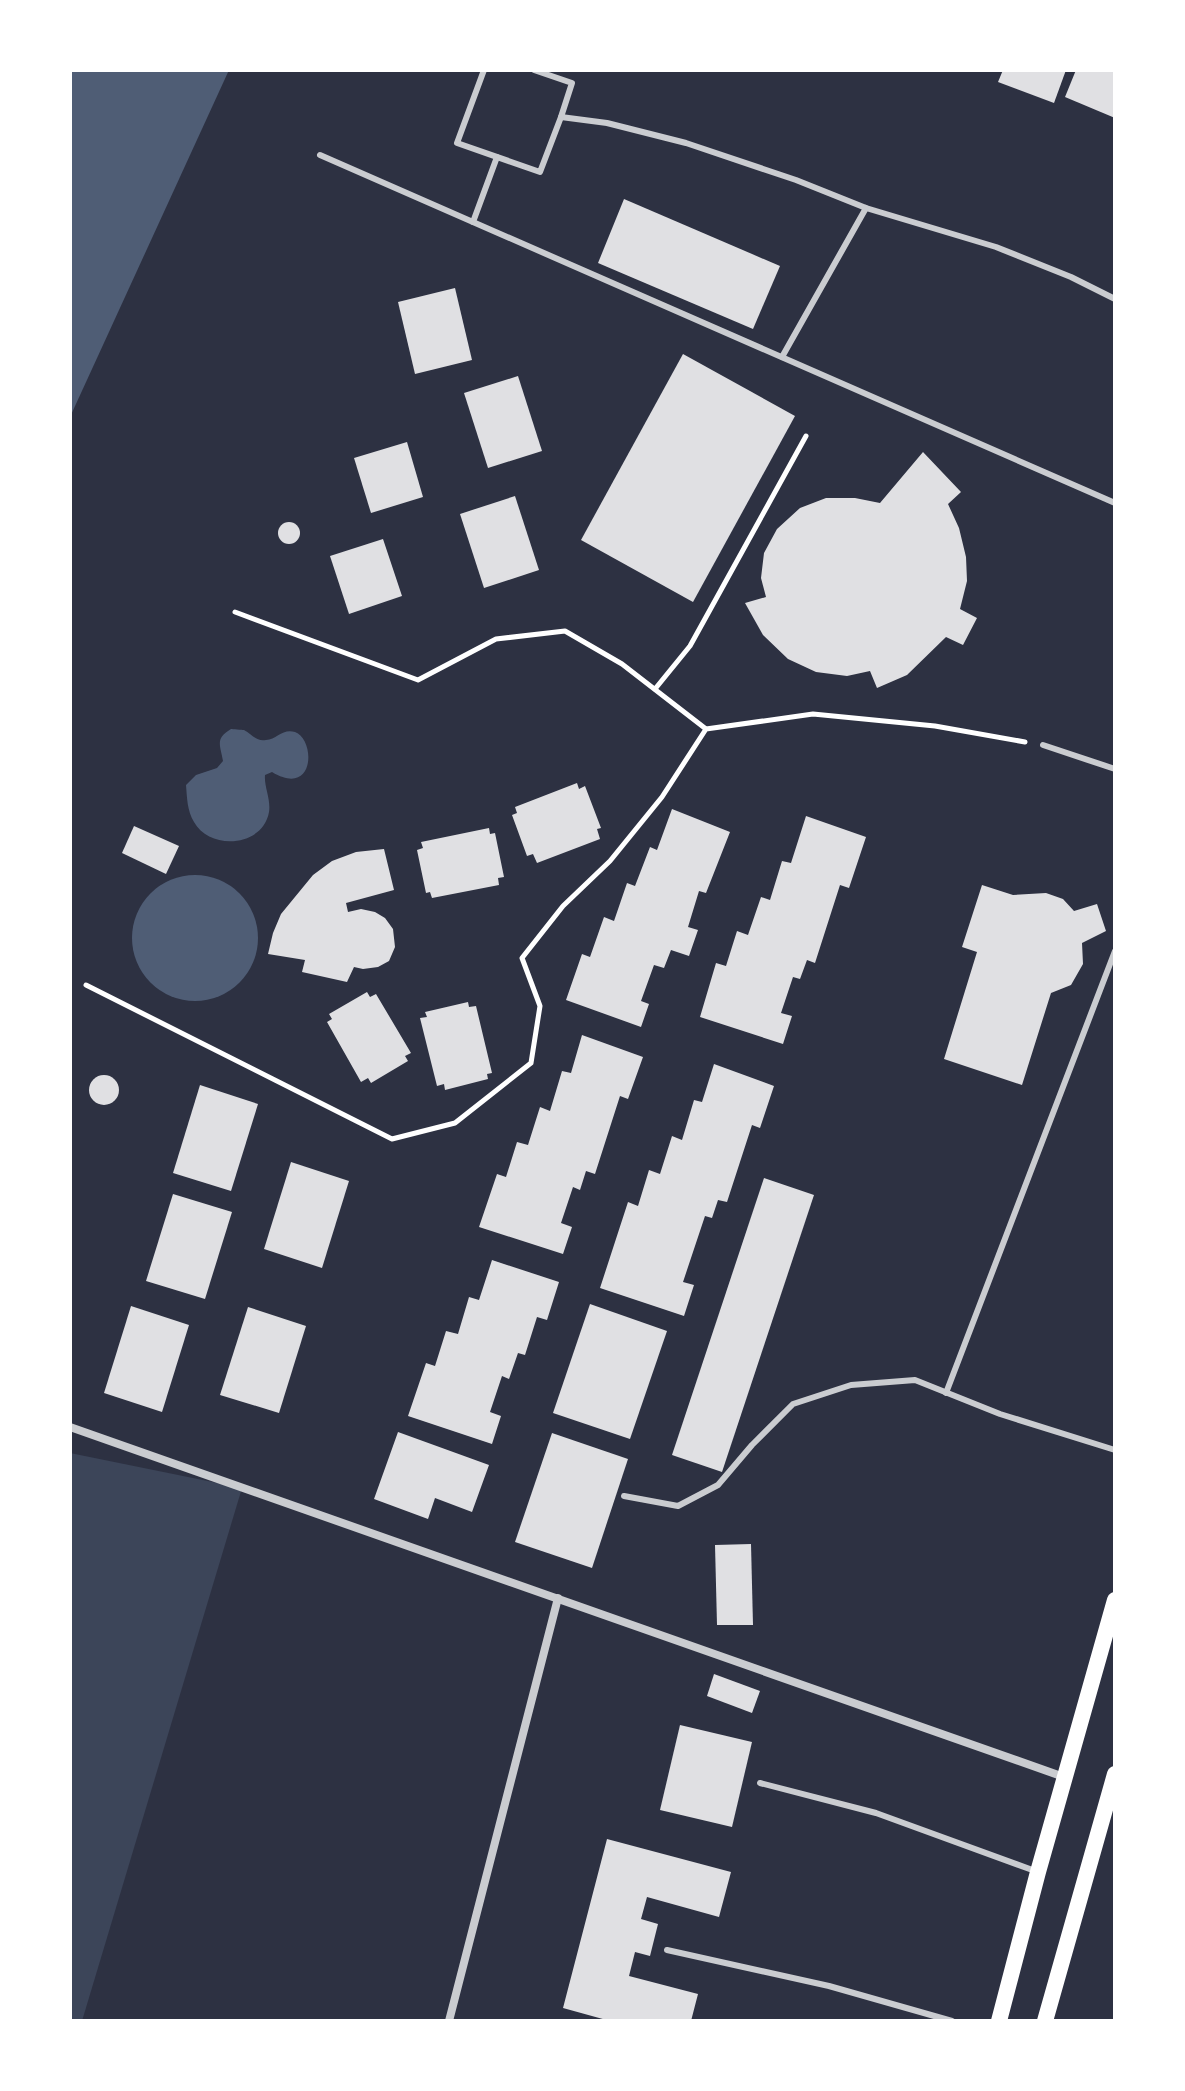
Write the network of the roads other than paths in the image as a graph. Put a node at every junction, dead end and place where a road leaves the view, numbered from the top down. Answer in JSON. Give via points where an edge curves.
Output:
{"nodes":[{"id":1,"x":484,"y":70,"type":"edge"},
{"id":2,"x":533,"y":70,"type":"edge"},
{"id":3,"x":561,"y":117,"type":"junction"},
{"id":4,"x":320,"y":155,"type":"dead end"},
{"id":5,"x":497,"y":157,"type":"junction"},
{"id":6,"x":866,"y":208,"type":"junction"},
{"id":7,"x":473,"y":222,"type":"junction"},
{"id":8,"x":1115,"y":299,"type":"edge"},
{"id":9,"x":782,"y":357,"type":"junction"},
{"id":10,"x":1115,"y":503,"type":"edge"},
{"id":11,"x":1043,"y":745,"type":"road end"},
{"id":12,"x":1115,"y":769,"type":"edge"},
{"id":13,"x":1115,"y":951,"type":"edge"},
{"id":14,"x":946,"y":1393,"type":"junction"},
{"id":15,"x":70,"y":1427,"type":"edge"},
{"id":16,"x":1115,"y":1450,"type":"edge"},
{"id":17,"x":624,"y":1496,"type":"dead end"},
{"id":18,"x":558,"y":1598,"type":"junction"},
{"id":19,"x":1115,"y":1600,"type":"edge"},
{"id":20,"x":1115,"y":1774,"type":"edge"},
{"id":21,"x":1064,"y":1777,"type":"junction"},
{"id":22,"x":760,"y":1783,"type":"dead end"},
{"id":23,"x":1038,"y":1872,"type":"junction"},
{"id":24,"x":667,"y":1950,"type":"dead end"},
{"id":25,"x":449,"y":2021,"type":"edge"},
{"id":26,"x":952,"y":2021,"type":"edge"},
{"id":27,"x":999,"y":2021,"type":"edge"},
{"id":28,"x":1045,"y":2021,"type":"edge"}],
"edges":[{"from":1,"to":5,"type":"lane","via":[[457,143]]},
{"from":2,"to":3,"type":"lane","via":[[572,83]]},
{"from":3,"to":5,"type":"lane","via":[[540,172]]},
{"from":3,"to":6,"type":"lane","via":[[686,143]]},
{"from":4,"to":7,"type":"lane"},
{"from":5,"to":7,"type":"lane"},
{"from":6,"to":8,"type":"lane","via":[[996,247]]},
{"from":6,"to":9,"type":"lane"},
{"from":7,"to":9,"type":"lane"},
{"from":9,"to":10,"type":"lane"},
{"from":11,"to":12,"type":"lane"},
{"from":13,"to":14,"type":"lane"},
{"from":14,"to":16,"type":"lane"},
{"from":14,"to":17,"type":"lane","via":[[915,1380],[851,1385],[793,1404],[718,1485],[678,1506]]},
{"from":15,"to":18,"type":"street"},
{"from":18,"to":21,"type":"street"},
{"from":18,"to":25,"type":"street"},
{"from":19,"to":21,"type":"main road"},
{"from":20,"to":28,"type":"main road"},
{"from":21,"to":23,"type":"main road"},
{"from":22,"to":23,"type":"lane","via":[[876,1813]]},
{"from":23,"to":27,"type":"main road"},
{"from":24,"to":26,"type":"lane","via":[[829,1986]]}]}
